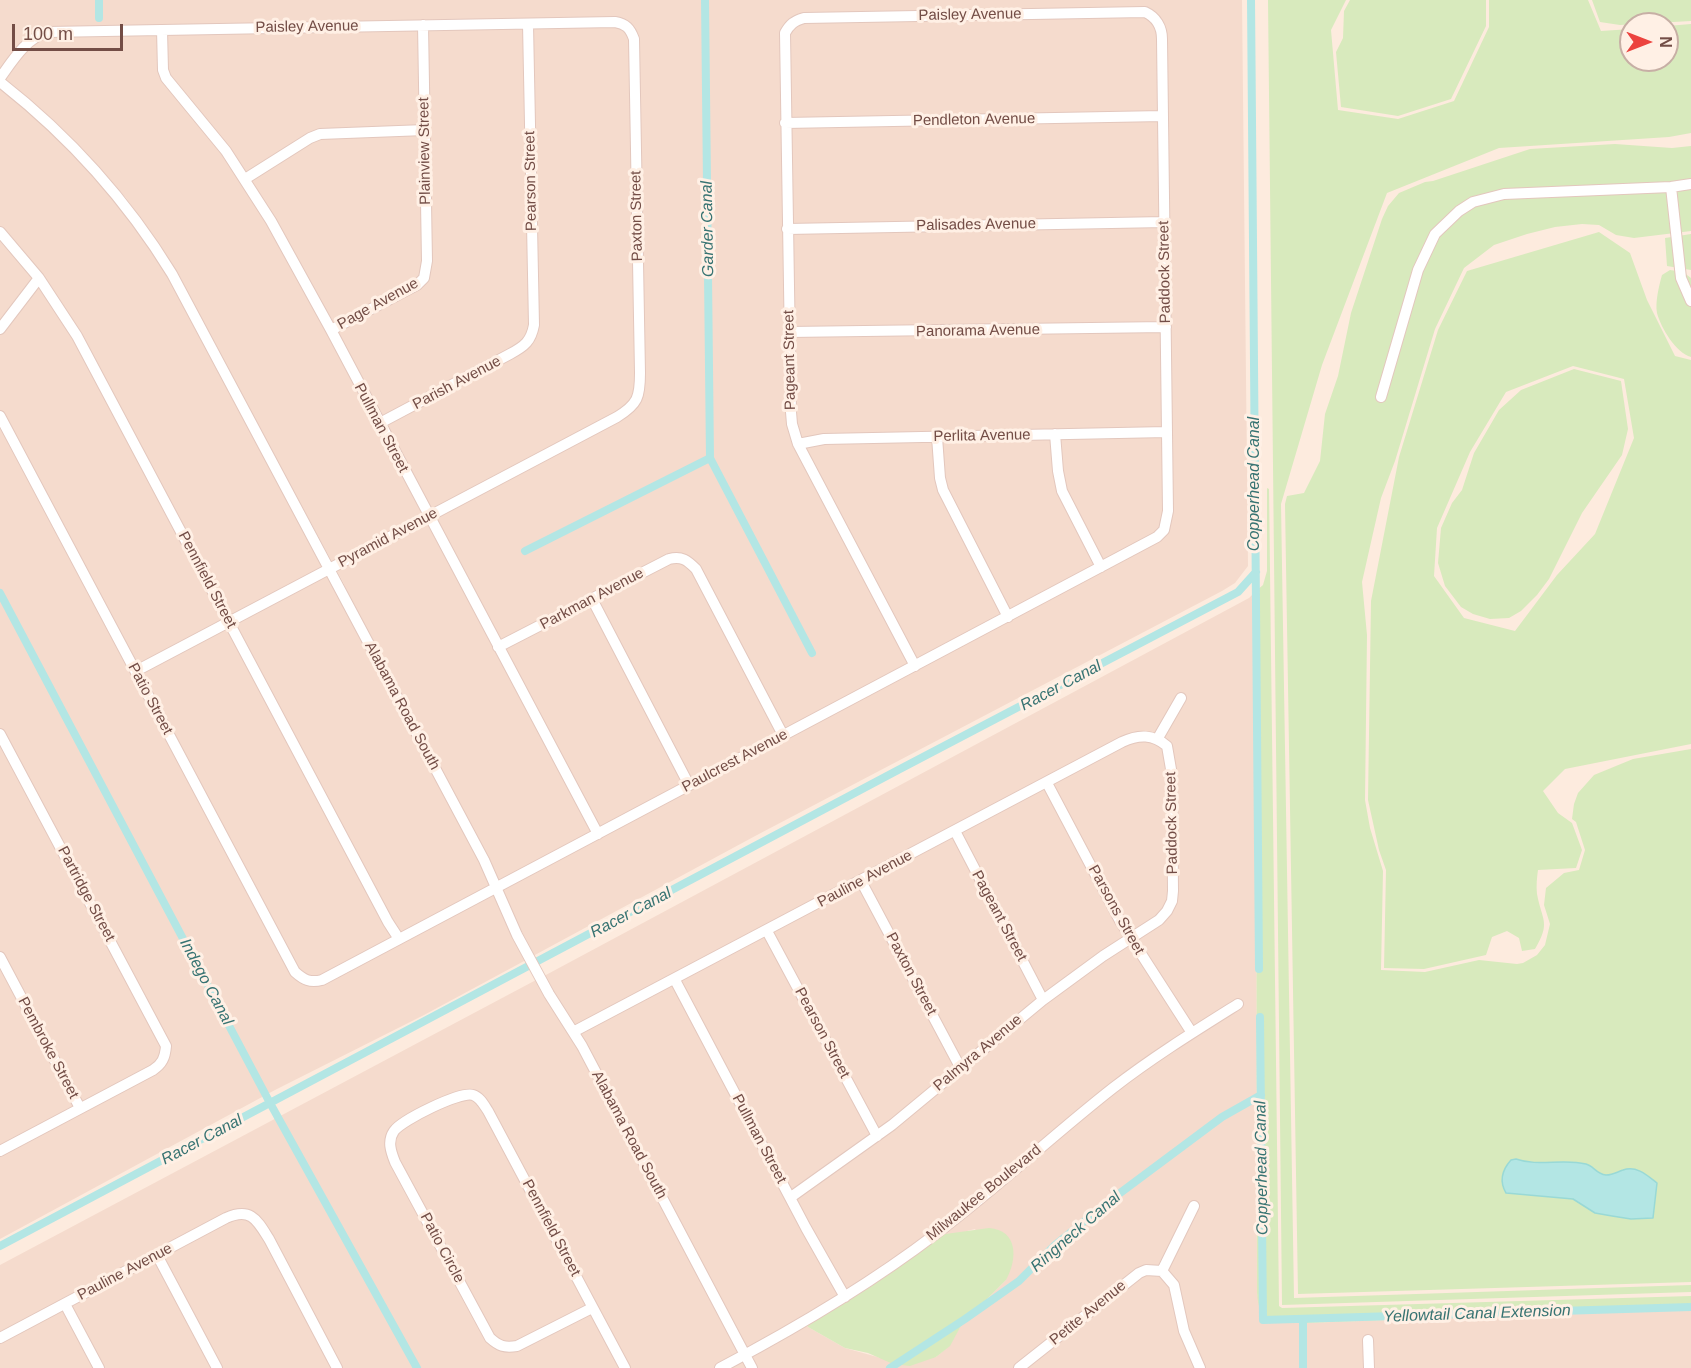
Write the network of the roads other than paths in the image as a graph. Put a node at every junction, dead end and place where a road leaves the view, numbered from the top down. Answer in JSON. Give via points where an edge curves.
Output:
{"nodes":[{"id":1,"x":1153,"y":15,"type":"joint"},
{"id":2,"x":528,"y":24,"type":"junction"},
{"id":3,"x":423,"y":25,"type":"junction"},
{"id":4,"x":789,"y":26,"type":"joint"},
{"id":5,"x":162,"y":30,"type":"junction"},
{"id":6,"x":631,"y":30,"type":"joint"},
{"id":7,"x":0,"y":80,"type":"edge"},
{"id":8,"x":1163,"y":116,"type":"junction"},
{"id":9,"x":785,"y":123,"type":"junction"},
{"id":10,"x":425,"y":130,"type":"junction"},
{"id":11,"x":245,"y":179,"type":"junction"},
{"id":12,"x":1691,"y":184,"type":"edge"},
{"id":13,"x":1671,"y":187,"type":"junction"},
{"id":14,"x":1165,"y":222,"type":"junction"},
{"id":15,"x":787,"y":229,"type":"junction"},
{"id":16,"x":0,"y":232,"type":"edge"},
{"id":17,"x":39,"y":278,"type":"junction"},
{"id":18,"x":424,"y":278,"type":"joint"},
{"id":19,"x":1691,"y":301,"type":"edge"},
{"id":20,"x":1166,"y":327,"type":"junction"},
{"id":21,"x":0,"y":329,"type":"edge"},
{"id":22,"x":331,"y":330,"type":"junction"},
{"id":23,"x":789,"y":332,"type":"junction"},
{"id":24,"x":531,"y":339,"type":"joint"},
{"id":25,"x":1381,"y":397,"type":"dead end"},
{"id":26,"x":637,"y":401,"type":"joint"},
{"id":27,"x":0,"y":416,"type":"edge"},
{"id":28,"x":380,"y":423,"type":"junction"},
{"id":29,"x":1167,"y":432,"type":"junction"},
{"id":30,"x":1055,"y":434,"type":"junction"},
{"id":31,"x":937,"y":436,"type":"junction"},
{"id":32,"x":798,"y":444,"type":"junction"},
{"id":33,"x":429,"y":517,"type":"junction"},
{"id":34,"x":1164,"y":530,"type":"joint"},
{"id":35,"x":1101,"y":567,"type":"junction"},
{"id":36,"x":328,"y":569,"type":"junction"},
{"id":37,"x":592,"y":599,"type":"junction"},
{"id":38,"x":1008,"y":617,"type":"junction"},
{"id":39,"x":229,"y":622,"type":"junction"},
{"id":40,"x":498,"y":647,"type":"junction"},
{"id":41,"x":915,"y":666,"type":"junction"},
{"id":42,"x":136,"y":671,"type":"junction"},
{"id":43,"x":1181,"y":698,"type":"dead end"},
{"id":44,"x":783,"y":735,"type":"junction"},
{"id":45,"x":1158,"y":738,"type":"junction"},
{"id":46,"x":1,"y":740,"type":"edge"},
{"id":47,"x":1047,"y":783,"type":"junction"},
{"id":48,"x":689,"y":785,"type":"junction"},
{"id":49,"x":956,"y":831,"type":"junction"},
{"id":50,"x":598,"y":834,"type":"junction"},
{"id":51,"x":861,"y":881,"type":"junction"},
{"id":52,"x":497,"y":888,"type":"junction"},
{"id":53,"x":1167,"y":911,"type":"joint"},
{"id":54,"x":767,"y":931,"type":"junction"},
{"id":55,"x":1130,"y":938,"type":"junction"},
{"id":56,"x":399,"y":939,"type":"junction"},
{"id":57,"x":0,"y":957,"type":"edge"},
{"id":58,"x":303,"y":979,"type":"joint"},
{"id":59,"x":675,"y":980,"type":"junction"},
{"id":60,"x":1043,"y":1000,"type":"junction"},
{"id":61,"x":1238,"y":1004,"type":"dead end"},
{"id":62,"x":573,"y":1032,"type":"junction"},
{"id":63,"x":1192,"y":1033,"type":"junction"},
{"id":64,"x":960,"y":1067,"type":"junction"},
{"id":65,"x":471,"y":1094,"type":"joint"},
{"id":66,"x":80,"y":1108,"type":"junction"},
{"id":67,"x":877,"y":1136,"type":"junction"},
{"id":68,"x":0,"y":1151,"type":"edge"},
{"id":69,"x":791,"y":1197,"type":"junction"},
{"id":70,"x":1194,"y":1206,"type":"dead end"},
{"id":71,"x":158,"y":1255,"type":"junction"},
{"id":72,"x":1162,"y":1271,"type":"junction"},
{"id":73,"x":844,"y":1297,"type":"junction"},
{"id":74,"x":65,"y":1304,"type":"junction"},
{"id":75,"x":592,"y":1308,"type":"junction"},
{"id":76,"x":0,"y":1338,"type":"edge"},
{"id":77,"x":1368,"y":1340,"type":"dead end"},
{"id":78,"x":745,"y":1354,"type":"junction"},
{"id":79,"x":99,"y":1368,"type":"edge"},
{"id":80,"x":217,"y":1368,"type":"edge"},
{"id":81,"x":337,"y":1368,"type":"edge"},
{"id":82,"x":625,"y":1368,"type":"edge"},
{"id":83,"x":720,"y":1368,"type":"edge"},
{"id":84,"x":752,"y":1368,"type":"edge"},
{"id":85,"x":1019,"y":1368,"type":"edge"},
{"id":86,"x":1200,"y":1368,"type":"edge"},
{"id":87,"x":1369,"y":1368,"type":"edge"}],
"edges":[{"from":1,"to":4,"type":"street","name":"Paisley Avenue","via":[[1136,11],[804,18]]},
{"from":1,"to":8,"type":"street","name":"Paddock Street","via":[[1162,30]]},
{"from":2,"to":3,"type":"street","name":"Paisley Avenue"},
{"from":2,"to":6,"type":"street","name":"Paisley Avenue","via":[[615,22]]},
{"from":2,"to":24,"type":"street","name":"Pearson Street","via":[[534,325]]},
{"from":3,"to":5,"type":"street","name":"Paisley Avenue"},
{"from":3,"to":10,"type":"street","name":"Plainview Street"},
{"from":4,"to":9,"type":"street","name":"Pageant Street","via":[[784,43]]},
{"from":5,"to":7,"type":"street","name":"Paisley Avenue","via":[[38,34]]},
{"from":5,"to":11,"type":"street","name":"Pullman Street","via":[[166,78]]},
{"from":6,"to":26,"type":"street","name":"Paxton Street","via":[[640,361]]},
{"from":7,"to":36,"type":"street","name":"Alabama Road South","via":[[96,169],[144,230],[172,274]]},
{"from":8,"to":9,"type":"street","name":"Pendleton Avenue"},
{"from":8,"to":14,"type":"street","name":"Paddock Street"},
{"from":9,"to":15,"type":"street","name":"Pageant Street"},
{"from":10,"to":11,"type":"street","via":[[321,134]]},
{"from":10,"to":18,"type":"street","name":"Plainview Street"},
{"from":11,"to":22,"type":"street","name":"Pullman Street"},
{"from":12,"to":13,"type":"street"},
{"from":13,"to":19,"type":"street","via":[[1681,278]]},
{"from":13,"to":25,"type":"street","via":[[1504,194],[1473,202],[1460,211],[1441,228],[1426,250]]},
{"from":14,"to":15,"type":"street","name":"Palisades Avenue"},
{"from":14,"to":20,"type":"street","name":"Paddock Street"},
{"from":15,"to":23,"type":"street","name":"Pageant Street"},
{"from":16,"to":17,"type":"street","name":"Pennfield Street"},
{"from":17,"to":21,"type":"street"},
{"from":17,"to":39,"type":"street","name":"Pennfield Street","via":[[77,336]]},
{"from":18,"to":22,"type":"street","name":"Page Avenue"},
{"from":20,"to":23,"type":"street","name":"Panorama Avenue"},
{"from":20,"to":29,"type":"street","name":"Paddock Street"},
{"from":22,"to":28,"type":"street","name":"Pullman Street"},
{"from":23,"to":32,"type":"street","name":"Pageant Street","via":[[790,412]]},
{"from":24,"to":28,"type":"street","name":"Parish Avenue","via":[[525,346]]},
{"from":26,"to":33,"type":"street","name":"Pyramid Avenue","via":[[617,417]]},
{"from":27,"to":42,"type":"street","name":"Patio Street"},
{"from":28,"to":33,"type":"street","name":"Pullman Street"},
{"from":29,"to":30,"type":"street","name":"Perlita Avenue"},
{"from":29,"to":34,"type":"street","name":"Paddock Street","via":[[1168,511]]},
{"from":30,"to":31,"type":"street","name":"Perlita Avenue"},
{"from":30,"to":35,"type":"street","via":[[1062,491]]},
{"from":31,"to":32,"type":"street","name":"Perlita Avenue","via":[[824,439]]},
{"from":31,"to":38,"type":"street","via":[[943,490]]},
{"from":32,"to":41,"type":"street","name":"Pageant Street"},
{"from":33,"to":36,"type":"street","name":"Pyramid Avenue"},
{"from":33,"to":40,"type":"street","name":"Pullman Street"},
{"from":34,"to":35,"type":"street","name":"Paulcrest Avenue"},
{"from":35,"to":38,"type":"street","name":"Paulcrest Avenue"},
{"from":36,"to":39,"type":"street","name":"Pyramid Avenue"},
{"from":36,"to":52,"type":"street","name":"Alabama Road South"},
{"from":37,"to":40,"type":"street","name":"Parkman Avenue"},
{"from":37,"to":44,"type":"street","name":"Parkman Avenue","via":[[669,559],[686,559],[696,569]]},
{"from":37,"to":48,"type":"street"},
{"from":38,"to":41,"type":"street","name":"Paulcrest Avenue"},
{"from":39,"to":42,"type":"street","name":"Pyramid Avenue"},
{"from":39,"to":56,"type":"street","name":"Pennfield Street"},
{"from":40,"to":50,"type":"street","name":"Pullman Street"},
{"from":41,"to":44,"type":"street","name":"Paulcrest Avenue"},
{"from":42,"to":58,"type":"street","name":"Patio Street"},
{"from":43,"to":45,"type":"street"},
{"from":44,"to":48,"type":"street","name":"Paulcrest Avenue"},
{"from":45,"to":47,"type":"street","name":"Pauline Avenue","via":[[1131,738]]},
{"from":45,"to":53,"type":"street","name":"Paddock Street","via":[[1167,746],[1172,775],[1173,891]]},
{"from":46,"to":66,"type":"street","name":"Partridge Street","via":[[166,1046],[160,1065]]},
{"from":47,"to":49,"type":"street","name":"Pauline Avenue"},
{"from":47,"to":55,"type":"street","name":"Parsons Street"},
{"from":48,"to":50,"type":"street","name":"Paulcrest Avenue"},
{"from":49,"to":51,"type":"street","name":"Pauline Avenue"},
{"from":49,"to":60,"type":"street","name":"Pageant Street"},
{"from":50,"to":52,"type":"street","name":"Paulcrest Avenue"},
{"from":51,"to":54,"type":"street","name":"Pauline Avenue"},
{"from":51,"to":64,"type":"street","name":"Paxton Street"},
{"from":52,"to":56,"type":"street","name":"Paulcrest Avenue"},
{"from":52,"to":62,"type":"street","name":"Alabama Road South","via":[[524,949]]},
{"from":53,"to":55,"type":"street","name":"Palmyra Avenue","via":[[1160,920]]},
{"from":54,"to":59,"type":"street","name":"Pauline Avenue"},
{"from":54,"to":67,"type":"street","name":"Pearson Street"},
{"from":55,"to":60,"type":"street","name":"Palmyra Avenue"},
{"from":55,"to":63,"type":"street","name":"Parsons Street"},
{"from":56,"to":58,"type":"street","name":"Paulcrest Avenue","via":[[322,981]]},
{"from":57,"to":66,"type":"street","name":"Pembroke Street"},
{"from":59,"to":62,"type":"street","name":"Pauline Avenue"},
{"from":59,"to":69,"type":"street","name":"Pullman Street"},
{"from":60,"to":64,"type":"street","name":"Palmyra Avenue"},
{"from":61,"to":63,"type":"street","name":"Milwaukee Boulevard"},
{"from":62,"to":78,"type":"street","name":"Alabama Road South"},
{"from":63,"to":73,"type":"street","name":"Milwaukee Boulevard","via":[[1114,1088],[937,1233]]},
{"from":64,"to":67,"type":"street","name":"Palmyra Avenue"},
{"from":65,"to":75,"type":"street","name":"Pennfield Street","via":[[488,1111]]},
{"from":65,"to":75,"type":"street","name":"Patio Circle","via":[[458,1095],[401,1125],[390,1142],[400,1170],[490,1338],[499,1346],[517,1347]]},
{"from":66,"to":68,"type":"street"},
{"from":67,"to":69,"type":"street","name":"Palmyra Avenue"},
{"from":69,"to":73,"type":"street","name":"Pullman Street"},
{"from":70,"to":72,"type":"street"},
{"from":71,"to":74,"type":"street","name":"Pauline Avenue"},
{"from":71,"to":80,"type":"street"},
{"from":71,"to":81,"type":"street","name":"Pauline Avenue","via":[[235,1214],[251,1215],[269,1239]]},
{"from":72,"to":85,"type":"street","name":"Petite Avenue","via":[[1146,1270],[1128,1280]]},
{"from":72,"to":86,"type":"street","via":[[1174,1285],[1184,1331]]},
{"from":73,"to":78,"type":"street","name":"Milwaukee Boulevard"},
{"from":74,"to":76,"type":"street","name":"Pauline Avenue"},
{"from":74,"to":79,"type":"street"},
{"from":75,"to":82,"type":"street","name":"Pennfield Street"},
{"from":77,"to":87,"type":"street"},
{"from":78,"to":83,"type":"street","name":"Milwaukee Boulevard"},
{"from":78,"to":84,"type":"street","name":"Alabama Road South"}]}
